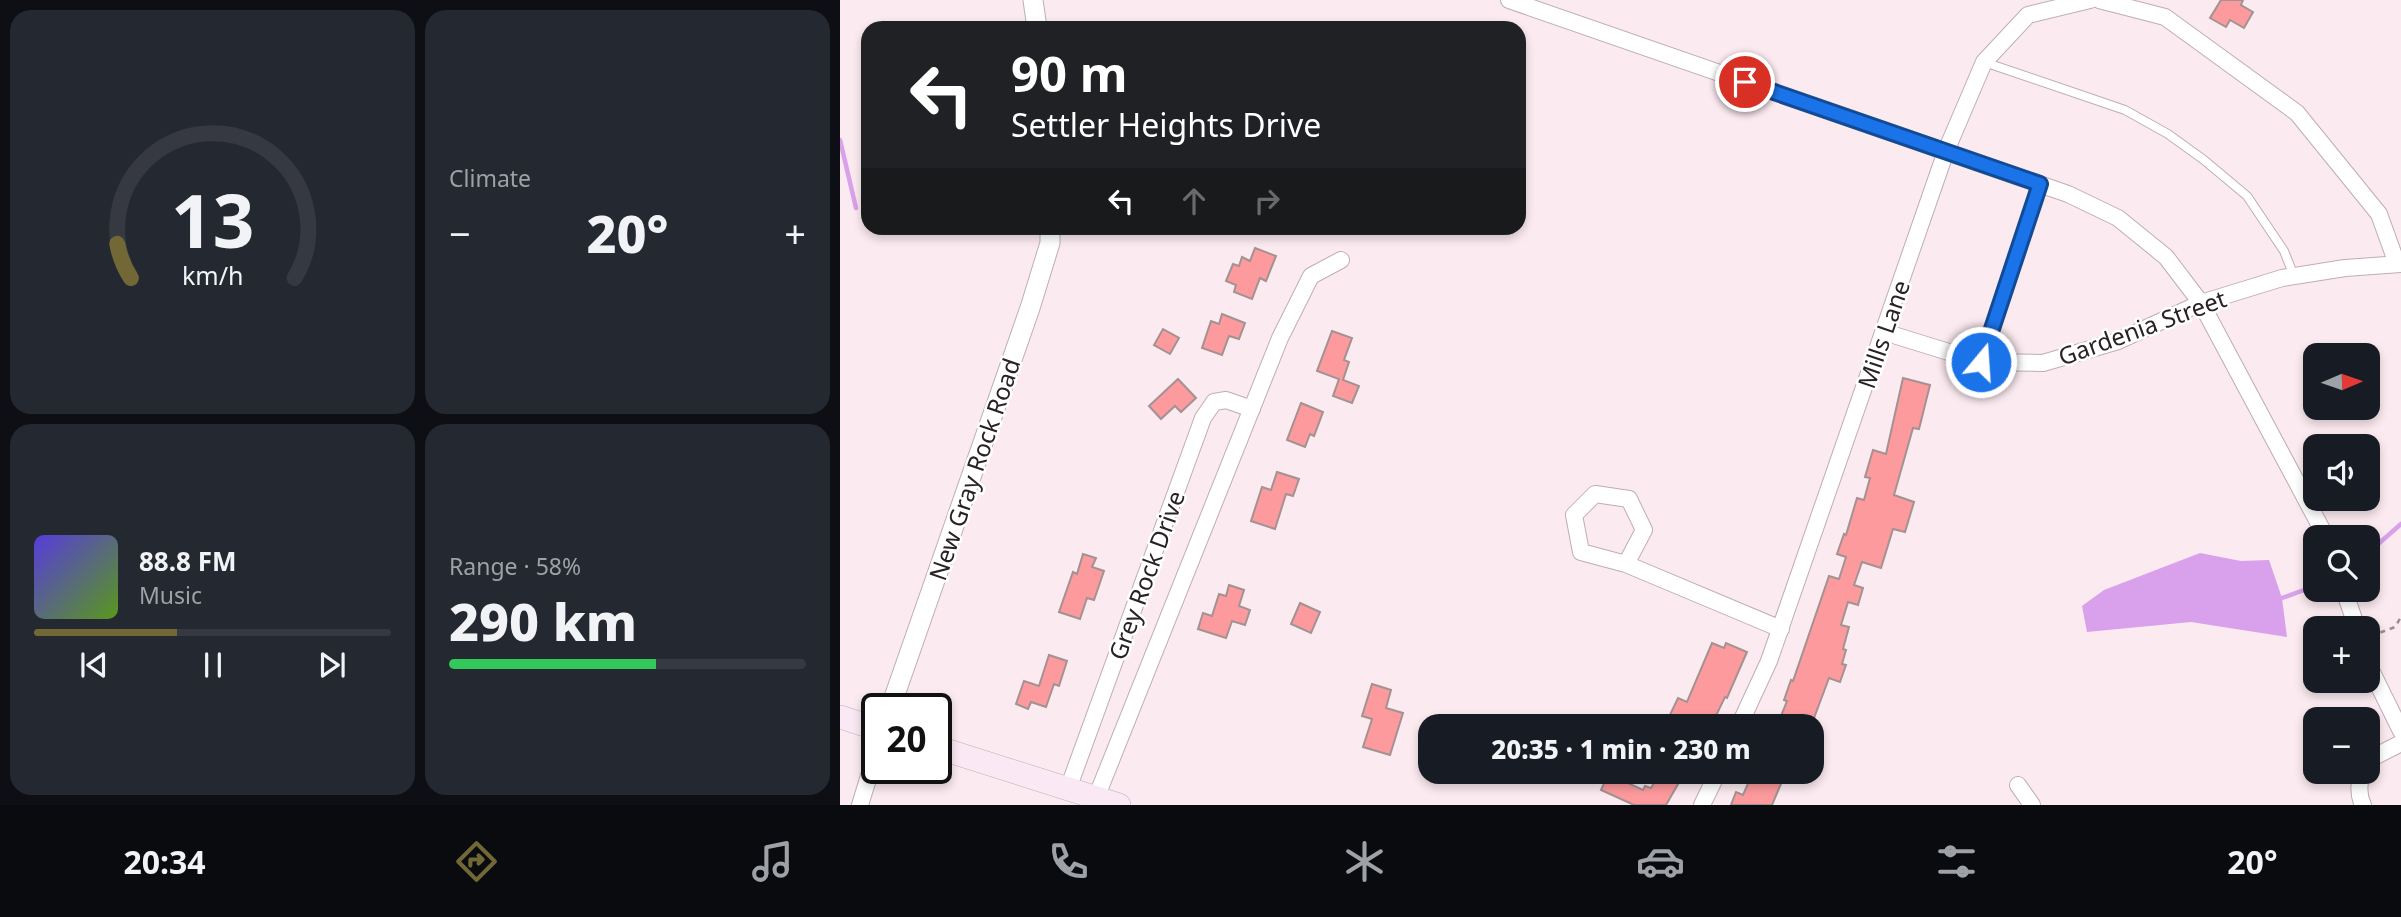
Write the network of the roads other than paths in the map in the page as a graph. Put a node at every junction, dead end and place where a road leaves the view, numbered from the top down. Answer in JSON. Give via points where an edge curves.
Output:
{"nodes":[{"id":1,"x":1033,"y":0,"type":"edge"},
{"id":2,"x":1509,"y":0,"type":"edge"},
{"id":3,"x":2090,"y":0,"type":"edge"},
{"id":4,"x":2099,"y":0,"type":"edge"},
{"id":5,"x":1036,"y":21,"type":"edge"},
{"id":6,"x":1984,"y":62,"type":"junction"},
{"id":7,"x":1947,"y":151,"type":"junction"},
{"id":8,"x":2040,"y":184,"type":"junction"},
{"id":9,"x":1050,"y":235,"type":"edge"},
{"id":10,"x":1341,"y":260,"type":"dead end"},
{"id":11,"x":2399,"y":264,"type":"edge"},
{"id":12,"x":2294,"y":276,"type":"junction"},
{"id":13,"x":2202,"y":303,"type":"junction"},
{"id":14,"x":1884,"y":332,"type":"junction"},
{"id":15,"x":1981,"y":362,"type":"junction"},
{"id":16,"x":1252,"y":409,"type":"junction"},
{"id":17,"x":2320,"y":525,"type":"edge"},
{"id":18,"x":1626,"y":564,"type":"junction"},
{"id":19,"x":1781,"y":629,"type":"junction"},
{"id":20,"x":2380,"y":688,"type":"edge"},
{"id":21,"x":896,"y":693,"type":"edge"},
{"id":22,"x":1745,"y":714,"type":"edge"},
{"id":23,"x":840,"y":717,"type":"edge"},
{"id":24,"x":861,"y":724,"type":"edge"},
{"id":25,"x":2401,"y":731,"type":"edge"},
{"id":26,"x":2401,"y":743,"type":"edge"},
{"id":27,"x":952,"y":752,"type":"edge"},
{"id":28,"x":2380,"y":754,"type":"edge"},
{"id":29,"x":866,"y":784,"type":"edge"},
{"id":30,"x":1712,"y":784,"type":"edge"},
{"id":31,"x":2360,"y":784,"type":"edge"},
{"id":32,"x":2018,"y":785,"type":"dead end"},
{"id":33,"x":1068,"y":789,"type":"junction"},
{"id":34,"x":1097,"y":798,"type":"junction"},
{"id":35,"x":860,"y":805,"type":"edge"},
{"id":36,"x":1119,"y":805,"type":"edge"},
{"id":37,"x":1702,"y":805,"type":"edge"},
{"id":38,"x":2032,"y":805,"type":"edge"},
{"id":39,"x":2363,"y":805,"type":"edge"}],
"edges":[{"from":1,"to":5,"type":"street"},
{"from":2,"to":7,"type":"street"},
{"from":3,"to":6,"type":"street","name":"Mills Lane","via":[[2028,15]]},
{"from":4,"to":11,"type":"street","via":[[2165,18],[2297,113],[2379,214]]},
{"from":6,"to":7,"type":"street","name":"Mills Lane"},
{"from":6,"to":12,"type":"lane","via":[[2125,110],[2168,134],[2247,196],[2284,251]]},
{"from":7,"to":8,"type":"street"},
{"from":7,"to":14,"type":"street","name":"Mills Lane"},
{"from":8,"to":13,"type":"street","via":[[2118,218],[2166,257]]},
{"from":8,"to":15,"type":"lane"},
{"from":9,"to":21,"type":"street","name":"New Gray Rock Road","via":[[1030,308]]},
{"from":10,"to":16,"type":"street","name":"Grey Rock Drive","via":[[1311,276]]},
{"from":11,"to":12,"type":"street","name":"Gardenia Street"},
{"from":12,"to":13,"type":"street","name":"Gardenia Street"},
{"from":13,"to":15,"type":"street","name":"Gardenia Street","via":[[2118,341],[2043,363]]},
{"from":13,"to":17,"type":"street"},
{"from":14,"to":15,"type":"street","name":"Gardenia Street"},
{"from":14,"to":19,"type":"street","name":"Mills Lane"},
{"from":16,"to":33,"type":"street","name":"Grey Rock Drive","via":[[1214,401],[1203,418]]},
{"from":16,"to":34,"type":"street","name":"Grey Rock Drive"},
{"from":18,"to":18,"type":"street","via":[[1644,530],[1629,499],[1595,494],[1574,515],[1581,552]]},
{"from":18,"to":19,"type":"street"},
{"from":19,"to":22,"type":"street","name":"Mills Lane"},
{"from":20,"to":25,"type":"street"},
{"from":23,"to":24,"type":"main road"},
{"from":26,"to":28,"type":"street"},
{"from":27,"to":33,"type":"main road"},
{"from":29,"to":35,"type":"street"},
{"from":30,"to":37,"type":"street"},
{"from":31,"to":39,"type":"street"},
{"from":32,"to":38,"type":"street"},
{"from":33,"to":34,"type":"main road"},
{"from":34,"to":36,"type":"main road"}]}
